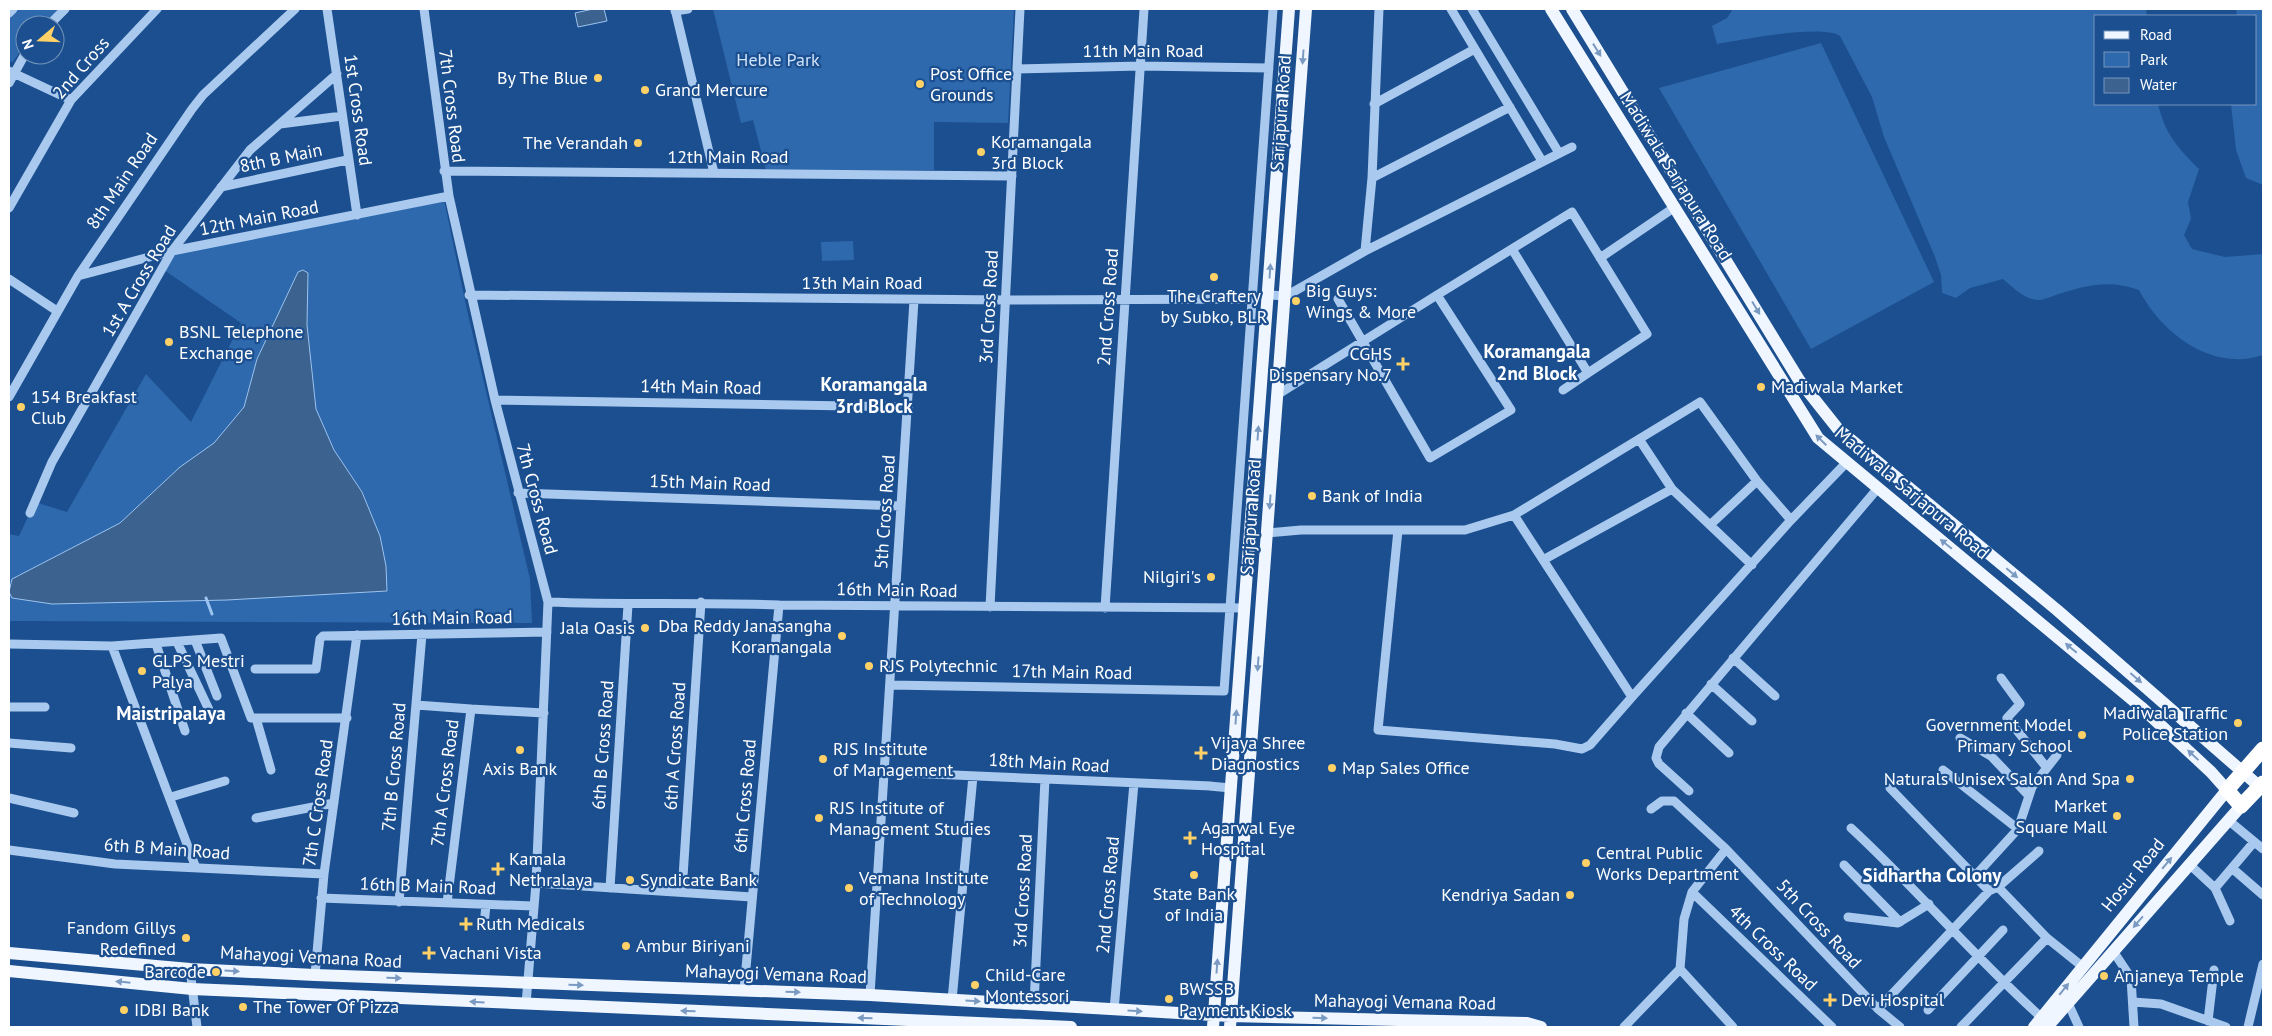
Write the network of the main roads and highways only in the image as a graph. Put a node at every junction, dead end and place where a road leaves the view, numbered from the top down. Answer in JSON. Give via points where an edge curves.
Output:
{"nodes":[{"id":1,"x":1289,"y":9,"type":"edge"},
{"id":2,"x":1306,"y":9,"type":"edge"},
{"id":3,"x":1551,"y":9,"type":"edge"},
{"id":4,"x":1572,"y":9,"type":"edge"},
{"id":5,"x":1741,"y":283,"type":"junction"},
{"id":6,"x":1728,"y":294,"type":"junction"},
{"id":7,"x":2263,"y":749,"type":"edge"},
{"id":8,"x":2243,"y":771,"type":"junction"},
{"id":9,"x":2261,"y":785,"type":"edge"},
{"id":10,"x":2227,"y":790,"type":"junction"},
{"id":11,"x":2241,"y":806,"type":"junction"},
{"id":12,"x":9,"y":953,"type":"edge"},
{"id":13,"x":9,"y":971,"type":"edge"},
{"id":14,"x":1213,"y":1021,"type":"edge"},
{"id":15,"x":1230,"y":1022,"type":"edge"},
{"id":16,"x":2041,"y":1024,"type":"edge"},
{"id":17,"x":1071,"y":1027,"type":"edge"},
{"id":18,"x":1541,"y":1027,"type":"edge"}],
"edges":[{"from":14,"to":1,"type":"main road","name":"Sarjapura Road","one_way":true},
{"from":2,"to":15,"type":"main road","name":"Sarjapura Road","one_way":true},
{"from":3,"to":6,"type":"main road","name":"Madiwala Sarjapura Road"},
{"from":4,"to":5,"type":"main road","name":"Madiwala Sarjapura Road","one_way":true},
{"from":5,"to":6,"type":"main road"},
{"from":5,"to":8,"type":"main road","name":"Madiwala Sarjapura Road","one_way":true,"via":[[1799,380],[1838,429],[2057,610]]},
{"from":10,"to":6,"type":"main road","name":"Madiwala Sarjapura Road","one_way":true,"via":[[2212,772],[2141,707],[1818,438]]},
{"from":7,"to":8,"type":"highway","name":"Hosur Road"},
{"from":8,"to":9,"type":"main road","name":"Madiwala Sarjapura Road"},
{"from":8,"to":10,"type":"highway","name":"Hosur Road"},
{"from":9,"to":11,"type":"highway","name":"Hosur Road"},
{"from":10,"to":11,"type":"highway"},
{"from":16,"to":10,"type":"main road","name":"Hosur Road","one_way":true,"via":[[2083,966]]},
{"from":11,"to":16,"type":"main road","name":"Hosur Road","one_way":true,"via":[[2068,1003]]},
{"from":12,"to":14,"type":"main road","name":"Mahayogi Vemana Road","one_way":true,"via":[[190,969],[1034,1004]]},
{"from":17,"to":13,"type":"main road","name":"Mahayogi Vemana Road","one_way":true,"via":[[192,989]]},
{"from":14,"to":15,"type":"main road","name":"Mahayogi Vemana Road"},
{"from":15,"to":18,"type":"main road","name":"Mahayogi Vemana Road","one_way":true,"via":[[1527,1022]]}]}
